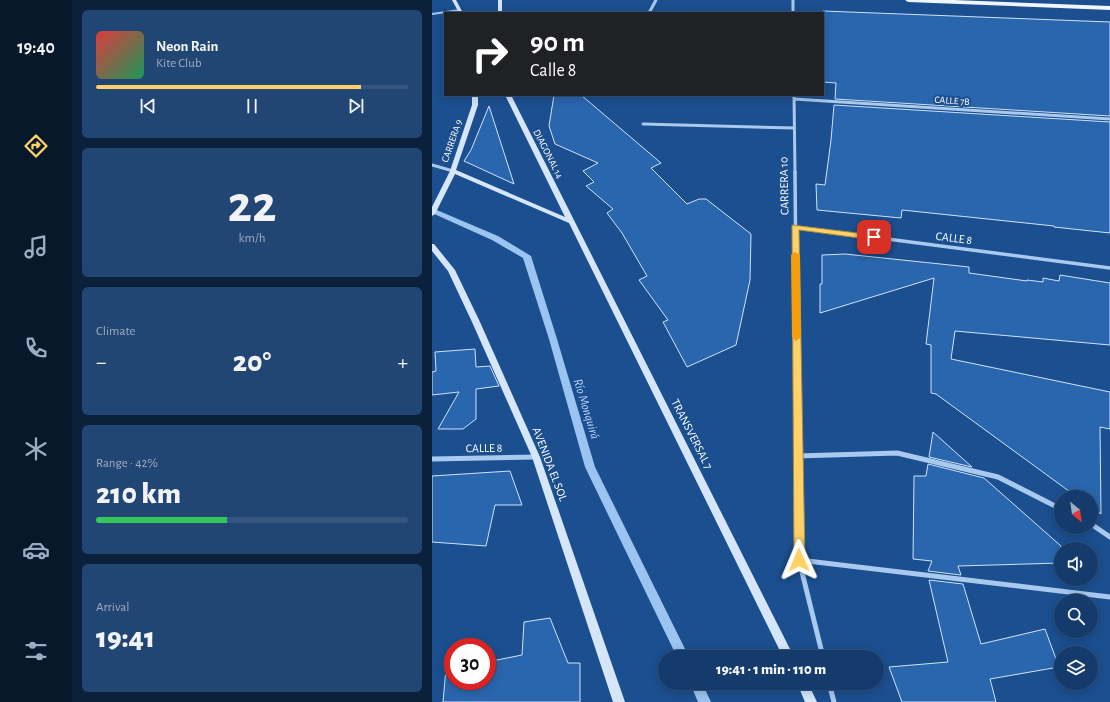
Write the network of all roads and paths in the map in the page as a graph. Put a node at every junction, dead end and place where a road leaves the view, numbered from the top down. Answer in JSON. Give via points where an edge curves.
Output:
{"nodes":[{"id":1,"x":454,"y":0,"type":"edge"},
{"id":2,"x":500,"y":0,"type":"edge"},
{"id":3,"x":656,"y":0,"type":"edge"},
{"id":4,"x":793,"y":0,"type":"edge"},
{"id":5,"x":908,"y":0,"type":"edge"},
{"id":6,"x":1110,"y":8,"type":"edge"},
{"id":7,"x":461,"y":11,"type":"edge"},
{"id":8,"x":500,"y":12,"type":"edge"},
{"id":9,"x":650,"y":12,"type":"edge"},
{"id":10,"x":793,"y":12,"type":"edge"},
{"id":11,"x":444,"y":13,"type":"edge"},
{"id":12,"x":432,"y":14,"type":"edge"},
{"id":13,"x":475,"y":96,"type":"edge"},
{"id":14,"x":509,"y":96,"type":"edge"},
{"id":15,"x":794,"y":97,"type":"edge"},
{"id":16,"x":1110,"y":119,"type":"edge"},
{"id":17,"x":643,"y":124,"type":"dead end"},
{"id":18,"x":794,"y":128,"type":"junction"},
{"id":19,"x":432,"y":165,"type":"edge"},
{"id":20,"x":452,"y":171,"type":"junction"},
{"id":21,"x":432,"y":214,"type":"edge"},
{"id":22,"x":572,"y":222,"type":"junction"},
{"id":23,"x":795,"y":227,"type":"junction"},
{"id":24,"x":432,"y":246,"type":"edge"},
{"id":25,"x":1110,"y":268,"type":"edge"},
{"id":26,"x":797,"y":456,"type":"junction"},
{"id":27,"x":536,"y":457,"type":"junction"},
{"id":28,"x":432,"y":459,"type":"edge"},
{"id":29,"x":1054,"y":505,"type":"edge"},
{"id":30,"x":1098,"y":527,"type":"edge"},
{"id":31,"x":1110,"y":537,"type":"edge"},
{"id":32,"x":799,"y":560,"type":"junction"},
{"id":33,"x":1110,"y":597,"type":"edge"},
{"id":34,"x":786,"y":650,"type":"edge"},
{"id":35,"x":821,"y":650,"type":"edge"},
{"id":36,"x":805,"y":690,"type":"edge"},
{"id":37,"x":831,"y":690,"type":"edge"},
{"id":38,"x":619,"y":702,"type":"edge"},
{"id":39,"x":811,"y":702,"type":"edge"},
{"id":40,"x":834,"y":702,"type":"edge"}],
"edges":[{"from":1,"to":7,"type":"street"},
{"from":2,"to":8,"type":"street"},
{"from":3,"to":9,"type":"street"},
{"from":4,"to":10,"type":"street"},
{"from":5,"to":6,"type":"main road"},
{"from":11,"to":12,"type":"lane"},
{"from":13,"to":20,"type":"street","name":"CARRERA 9","via":[[475,105]]},
{"from":14,"to":22,"type":"street","name":"DIAGONAL 14"},
{"from":15,"to":16,"type":"street","name":"CALLE 7B"},
{"from":15,"to":18,"type":"street","name":"CARRERA 10"},
{"from":17,"to":18,"type":"street"},
{"from":18,"to":23,"type":"street","name":"CARRERA 10"},
{"from":19,"to":20,"type":"street"},
{"from":20,"to":21,"type":"street","name":"CARRERA 9"},
{"from":20,"to":22,"type":"street"},
{"from":22,"to":34,"type":"street","name":"TRANSVERSAL 7"},
{"from":23,"to":25,"type":"street","name":"CALLE 8"},
{"from":23,"to":26,"type":"street","name":"CARRERA 10"},
{"from":24,"to":27,"type":"street","name":"AVENIDA EL SOL","via":[[451,270]]},
{"from":26,"to":29,"type":"street","via":[[897,453],[998,477]]},
{"from":26,"to":32,"type":"street","name":"CARRERA 10"},
{"from":27,"to":28,"type":"street","name":"CALLE 8"},
{"from":27,"to":38,"type":"street","name":"AVENIDA EL SOL"},
{"from":30,"to":31,"type":"street"},
{"from":32,"to":33,"type":"street"},
{"from":32,"to":35,"type":"street","name":"CARRERA 10"},
{"from":36,"to":39,"type":"street"},
{"from":37,"to":40,"type":"street"}]}
